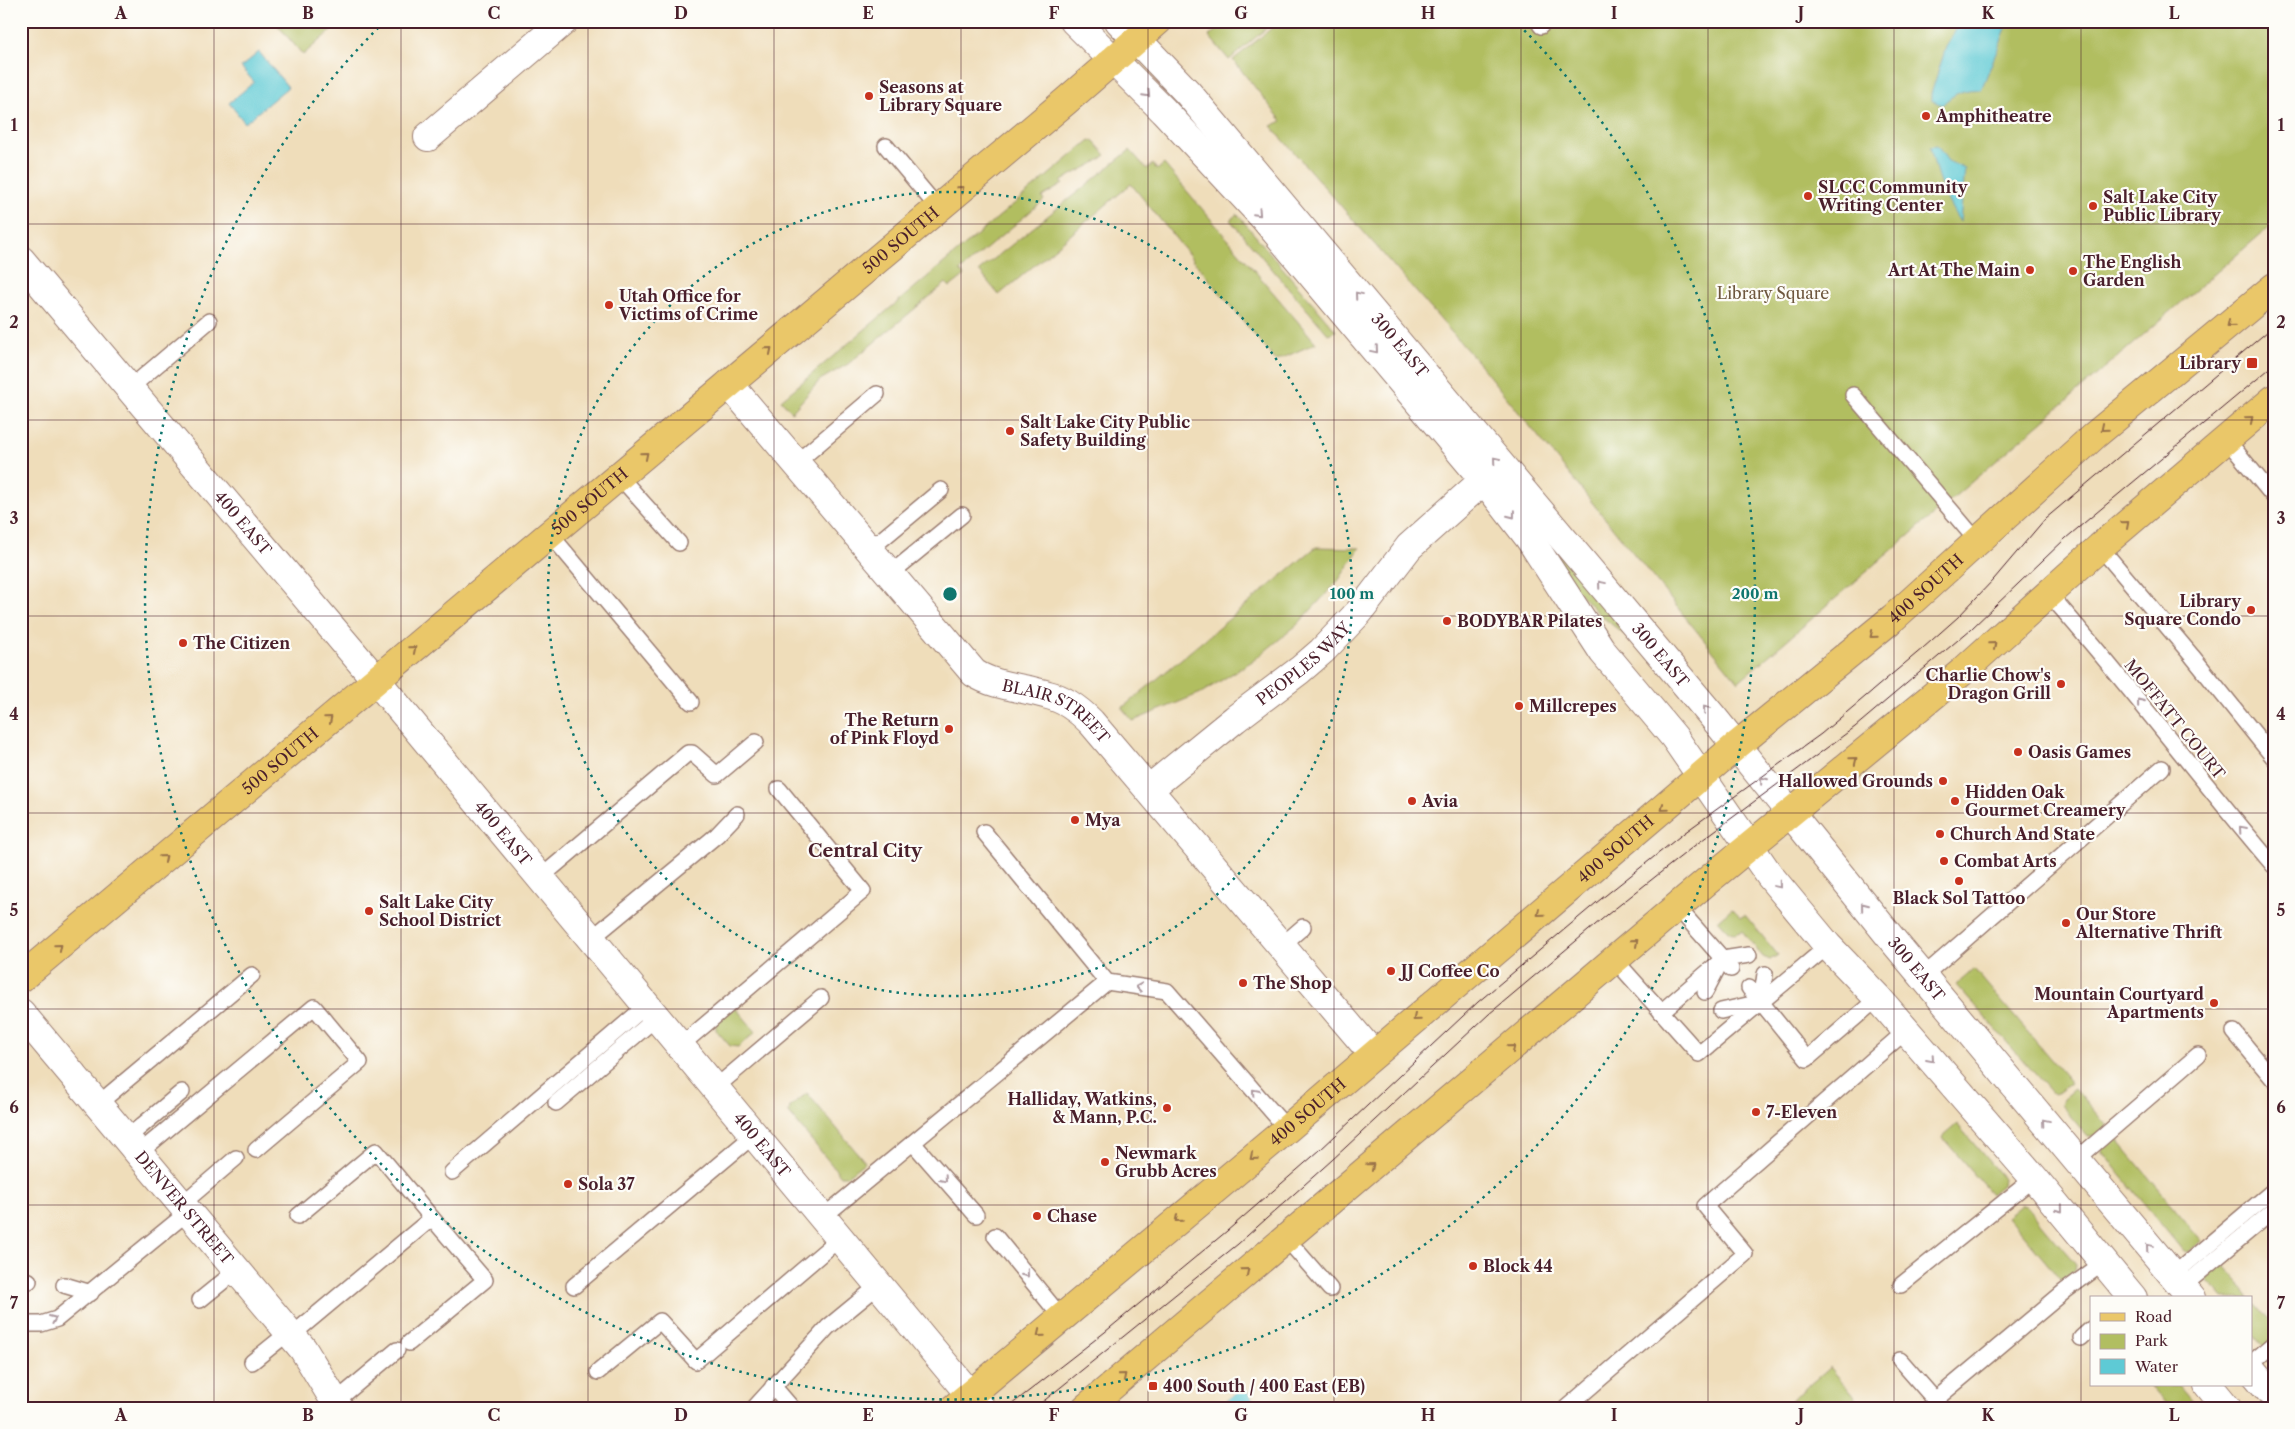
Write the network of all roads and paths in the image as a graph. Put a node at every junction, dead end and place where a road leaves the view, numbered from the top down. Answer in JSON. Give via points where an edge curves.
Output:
{"nodes":[{"id":1,"x":564,"y":21,"type":"edge"},
{"id":2,"x":1074,"y":21,"type":"edge"},
{"id":3,"x":1158,"y":21,"type":"edge"},
{"id":4,"x":1128,"y":30,"type":"edge"},
{"id":5,"x":1113,"y":59,"type":"junction"},
{"id":6,"x":428,"y":137,"type":"dead end"},
{"id":7,"x":886,"y":146,"type":"dead end"},
{"id":8,"x":938,"y":208,"type":"junction"},
{"id":9,"x":21,"y":260,"type":"edge"},
{"id":10,"x":2274,"y":287,"type":"edge"},
{"id":11,"x":209,"y":321,"type":"dead end"},
{"id":12,"x":729,"y":384,"type":"junction"},
{"id":13,"x":130,"y":388,"type":"junction"},
{"id":14,"x":877,"y":394,"type":"dead end"},
{"id":15,"x":1853,"y":395,"type":"dead end"},
{"id":16,"x":2274,"y":399,"type":"edge"},
{"id":17,"x":2226,"y":439,"type":"junction"},
{"id":18,"x":796,"y":463,"type":"junction"},
{"id":19,"x":619,"y":476,"type":"junction"},
{"id":20,"x":1484,"y":480,"type":"junction"},
{"id":21,"x":941,"y":490,"type":"dead end"},
{"id":22,"x":2274,"y":497,"type":"edge"},
{"id":23,"x":962,"y":515,"type":"dead end"},
{"id":24,"x":550,"y":534,"type":"junction"},
{"id":25,"x":1977,"y":541,"type":"junction"},
{"id":26,"x":679,"y":543,"type":"dead end"},
{"id":27,"x":2100,"y":547,"type":"junction"},
{"id":28,"x":869,"y":550,"type":"junction"},
{"id":29,"x":890,"y":574,"type":"junction"},
{"id":30,"x":2049,"y":594,"type":"junction"},
{"id":31,"x":376,"y":680,"type":"junction"},
{"id":32,"x":692,"y":702,"type":"dead end"},
{"id":33,"x":756,"y":742,"type":"dead end"},
{"id":34,"x":1736,"y":746,"type":"junction"},
{"id":35,"x":2274,"y":758,"type":"edge"},
{"id":36,"x":2162,"y":768,"type":"dead end"},
{"id":37,"x":1702,"y":776,"type":"junction"},
{"id":38,"x":1148,"y":789,"type":"junction"},
{"id":39,"x":779,"y":790,"type":"dead end"},
{"id":40,"x":1789,"y":813,"type":"junction"},
{"id":41,"x":738,"y":814,"type":"dead end"},
{"id":42,"x":984,"y":832,"type":"dead end"},
{"id":43,"x":1749,"y":845,"type":"junction"},
{"id":44,"x":2274,"y":866,"type":"edge"},
{"id":45,"x":540,"y":878,"type":"junction"},
{"id":46,"x":1677,"y":907,"type":"junction"},
{"id":47,"x":1303,"y":927,"type":"dead end"},
{"id":48,"x":591,"y":939,"type":"junction"},
{"id":49,"x":1281,"y":946,"type":"junction"},
{"id":50,"x":1828,"y":946,"type":"junction"},
{"id":51,"x":1748,"y":955,"type":"dead end"},
{"id":52,"x":1615,"y":960,"type":"junction"},
{"id":53,"x":1727,"y":964,"type":"junction"},
{"id":54,"x":1766,"y":974,"type":"dead end"},
{"id":55,"x":252,"y":975,"type":"dead end"},
{"id":56,"x":1922,"y":977,"type":"junction"},
{"id":57,"x":21,"y":978,"type":"edge"},
{"id":58,"x":1108,"y":982,"type":"junction"},
{"id":59,"x":1749,"y":988,"type":"dead end"},
{"id":60,"x":1704,"y":992,"type":"dead end"},
{"id":61,"x":821,"y":998,"type":"dead end"},
{"id":62,"x":1878,"y":998,"type":"junction"},
{"id":63,"x":1761,"y":1002,"type":"junction"},
{"id":64,"x":1722,"y":1011,"type":"dead end"},
{"id":65,"x":651,"y":1012,"type":"junction"},
{"id":66,"x":1661,"y":1012,"type":"junction"},
{"id":67,"x":21,"y":1013,"type":"edge"},
{"id":68,"x":1907,"y":1030,"type":"junction"},
{"id":69,"x":2234,"y":1032,"type":"dead end"},
{"id":70,"x":680,"y":1046,"type":"junction"},
{"id":71,"x":1373,"y":1054,"type":"junction"},
{"id":72,"x":2198,"y":1055,"type":"dead end"},
{"id":73,"x":2274,"y":1080,"type":"edge"},
{"id":74,"x":715,"y":1088,"type":"junction"},
{"id":75,"x":182,"y":1092,"type":"dead end"},
{"id":76,"x":556,"y":1103,"type":"dead end"},
{"id":77,"x":98,"y":1104,"type":"junction"},
{"id":78,"x":1287,"y":1129,"type":"junction"},
{"id":79,"x":754,"y":1135,"type":"junction"},
{"id":80,"x":913,"y":1143,"type":"junction"},
{"id":81,"x":133,"y":1146,"type":"junction"},
{"id":82,"x":256,"y":1150,"type":"dead end"},
{"id":83,"x":236,"y":1158,"type":"dead end"},
{"id":84,"x":2076,"y":1160,"type":"junction"},
{"id":85,"x":452,"y":1172,"type":"dead end"},
{"id":86,"x":2034,"y":1178,"type":"junction"},
{"id":87,"x":2274,"y":1190,"type":"edge"},
{"id":88,"x":185,"y":1208,"type":"junction"},
{"id":89,"x":2274,"y":1210,"type":"edge"},
{"id":90,"x":976,"y":1215,"type":"dead end"},
{"id":91,"x":298,"y":1216,"type":"dead end"},
{"id":92,"x":823,"y":1217,"type":"junction"},
{"id":93,"x":432,"y":1218,"type":"junction"},
{"id":94,"x":995,"y":1236,"type":"dead end"},
{"id":95,"x":1285,"y":1237,"type":"junction"},
{"id":96,"x":840,"y":1238,"type":"junction"},
{"id":97,"x":2103,"y":1263,"type":"junction"},
{"id":98,"x":237,"y":1270,"type":"junction"},
{"id":99,"x":64,"y":1285,"type":"dead end"},
{"id":100,"x":879,"y":1285,"type":"junction"},
{"id":101,"x":1901,"y":1285,"type":"dead end"},
{"id":102,"x":574,"y":1286,"type":"dead end"},
{"id":103,"x":2182,"y":1287,"type":"edge"},
{"id":104,"x":1330,"y":1289,"type":"dead end"},
{"id":105,"x":2130,"y":1296,"type":"edge"},
{"id":106,"x":86,"y":1297,"type":"junction"},
{"id":107,"x":200,"y":1300,"type":"dead end"},
{"id":108,"x":1061,"y":1317,"type":"junction"},
{"id":109,"x":21,"y":1324,"type":"edge"},
{"id":110,"x":290,"y":1334,"type":"junction"},
{"id":111,"x":2274,"y":1344,"type":"edge"},
{"id":112,"x":1900,"y":1360,"type":"dead end"},
{"id":113,"x":252,"y":1362,"type":"dead end"},
{"id":114,"x":2252,"y":1362,"type":"edge"},
{"id":115,"x":2252,"y":1370,"type":"edge"},
{"id":116,"x":598,"y":1372,"type":"dead end"},
{"id":117,"x":773,"y":1386,"type":"junction"},
{"id":118,"x":2209,"y":1386,"type":"edge"},
{"id":119,"x":2274,"y":1396,"type":"edge"},
{"id":120,"x":969,"y":1403,"type":"edge"},
{"id":121,"x":337,"y":1405,"type":"edge"},
{"id":122,"x":762,"y":1405,"type":"edge"},
{"id":123,"x":792,"y":1408,"type":"edge"},
{"id":124,"x":1086,"y":1408,"type":"edge"},
{"id":125,"x":1566,"y":1408,"type":"edge"},
{"id":126,"x":2227,"y":1408,"type":"edge"}],
"edges":[{"from":1,"to":6,"type":"street"},
{"from":2,"to":5,"type":"street","name":"300 EAST"},
{"from":3,"to":4,"type":"main road","name":"500 SOUTH"},
{"from":4,"to":5,"type":"main road","name":"500 SOUTH"},
{"from":34,"to":4,"type":"street","name":"300 EAST","one_way":true,"via":[[1188,93]]},
{"from":8,"to":5,"type":"main road","name":"500 SOUTH","one_way":true},
{"from":5,"to":20,"type":"street","name":"300 EAST","one_way":true,"via":[[1264,218]]},
{"from":7,"to":8,"type":"lane"},
{"from":12,"to":8,"type":"main road","name":"500 SOUTH","one_way":true},
{"from":9,"to":13,"type":"street","name":"400 EAST"},
{"from":10,"to":25,"type":"main road","name":"400 SOUTH","one_way":true,"via":[[2095,435]]},
{"from":11,"to":13,"type":"lane"},
{"from":12,"to":18,"type":"street","name":"BLAIR STREET"},
{"from":19,"to":12,"type":"main road","name":"500 SOUTH","one_way":true},
{"from":13,"to":31,"type":"street","name":"400 EAST"},
{"from":14,"to":18,"type":"lane"},
{"from":15,"to":25,"type":"lane"},
{"from":17,"to":16,"type":"main road","one_way":true},
{"from":17,"to":22,"type":"lane"},
{"from":27,"to":17,"type":"main road","one_way":true},
{"from":18,"to":28,"type":"street","name":"BLAIR STREET"},
{"from":19,"to":24,"type":"main road","name":"500 SOUTH"},
{"from":19,"to":26,"type":"lane"},
{"from":20,"to":37,"type":"street","name":"300 EAST","one_way":true,"via":[[1529,538],[1603,652]]},
{"from":20,"to":38,"type":"street","name":"PEOPLES WAY","via":[[1409,548],[1360,612],[1322,651]]},
{"from":21,"to":28,"type":"lane"},
{"from":23,"to":29,"type":"lane"},
{"from":31,"to":24,"type":"main road","name":"500 SOUTH","one_way":true},
{"from":24,"to":32,"type":"lane"},
{"from":25,"to":34,"type":"main road","name":"400 SOUTH","one_way":true,"via":[[1893,618]]},
{"from":27,"to":30,"type":"main road"},
{"from":27,"to":35,"type":"lane"},
{"from":28,"to":29,"type":"street","name":"BLAIR STREET"},
{"from":29,"to":38,"type":"street","name":"BLAIR STREET","via":[[974,673],[992,682],[1050,695],[1071,706],[1091,722]]},
{"from":40,"to":30,"type":"main road","one_way":true,"via":[[1962,672]]},
{"from":44,"to":30,"type":"lane","name":"MOFFATT COURT","one_way":true},
{"from":31,"to":45,"type":"street","name":"400 EAST"},
{"from":57,"to":31,"type":"main road","name":"500 SOUTH","one_way":true},
{"from":33,"to":45,"type":"lane","via":[[717,775],[688,753]]},
{"from":34,"to":37,"type":"main road","name":"400 SOUTH"},
{"from":40,"to":34,"type":"street","name":"300 EAST","one_way":true},
{"from":36,"to":56,"type":"lane"},
{"from":37,"to":43,"type":"street","name":"300 EAST"},
{"from":37,"to":71,"type":"main road","name":"400 SOUTH","one_way":true},
{"from":38,"to":49,"type":"street","name":"BLAIR STREET"},
{"from":39,"to":70,"type":"lane","via":[[863,891]]},
{"from":40,"to":43,"type":"main road"},
{"from":56,"to":40,"type":"street","name":"300 EAST","one_way":true},
{"from":41,"to":48,"type":"lane"},
{"from":42,"to":58,"type":"lane"},
{"from":43,"to":46,"type":"main road"},
{"from":43,"to":50,"type":"street","name":"300 EAST","one_way":true,"via":[[1770,876]]},
{"from":45,"to":48,"type":"street","name":"400 EAST"},
{"from":52,"to":46,"type":"main road","one_way":true},
{"from":46,"to":53,"type":"lane"},
{"from":47,"to":49,"type":"lane"},
{"from":48,"to":65,"type":"street","name":"400 EAST"},
{"from":49,"to":71,"type":"street","name":"BLAIR STREET"},
{"from":50,"to":62,"type":"street","name":"300 EAST"},
{"from":50,"to":63,"type":"lane"},
{"from":51,"to":53,"type":"lane"},
{"from":52,"to":66,"type":"lane"},
{"from":95,"to":52,"type":"main road","one_way":true},
{"from":53,"to":60,"type":"lane"},
{"from":53,"to":66,"type":"lane"},
{"from":54,"to":63,"type":"lane"},
{"from":55,"to":77,"type":"lane"},
{"from":84,"to":56,"type":"street","name":"300 EAST","one_way":true},
{"from":78,"to":58,"type":"lane","one_way":true,"via":[[1167,991]]},
{"from":58,"to":80,"type":"lane"},
{"from":59,"to":63,"type":"lane"},
{"from":61,"to":74,"type":"lane"},
{"from":62,"to":63,"type":"lane","via":[[1807,1059]]},
{"from":62,"to":68,"type":"street","name":"300 EAST"},
{"from":63,"to":64,"type":"lane"},
{"from":63,"to":66,"type":"lane","via":[[1699,1054]]},
{"from":65,"to":70,"type":"street","name":"400 EAST"},
{"from":65,"to":76,"type":"lane"},
{"from":65,"to":85,"type":"lane"},
{"from":67,"to":77,"type":"street","name":"DENVER STREET"},
{"from":68,"to":86,"type":"street","name":"300 EAST","one_way":true},
{"from":68,"to":125,"type":"lane","via":[[1705,1206],[1745,1254]]},
{"from":69,"to":73,"type":"lane"},
{"from":70,"to":74,"type":"street","name":"400 EAST"},
{"from":71,"to":78,"type":"main road","name":"400 SOUTH"},
{"from":72,"to":84,"type":"lane"},
{"from":74,"to":79,"type":"street","name":"400 EAST"},
{"from":75,"to":81,"type":"lane"},
{"from":77,"to":81,"type":"street","name":"DENVER STREET"},
{"from":78,"to":108,"type":"main road","name":"400 SOUTH","one_way":true},
{"from":79,"to":92,"type":"street","name":"400 EAST"},
{"from":79,"to":102,"type":"lane"},
{"from":80,"to":90,"type":"lane","one_way":true},
{"from":80,"to":92,"type":"lane"},
{"from":81,"to":82,"type":"lane","via":[[314,1007],[360,1062]]},
{"from":81,"to":88,"type":"street","name":"DENVER STREET"},
{"from":83,"to":88,"type":"lane"},
{"from":103,"to":84,"type":"street","name":"300 EAST","one_way":true},
{"from":86,"to":97,"type":"street","name":"300 EAST","one_way":true},
{"from":86,"to":101,"type":"lane"},
{"from":87,"to":103,"type":"lane"},
{"from":88,"to":98,"type":"street","name":"DENVER STREET"},
{"from":88,"to":106,"type":"lane"},
{"from":89,"to":103,"type":"lane"},
{"from":91,"to":93,"type":"lane","via":[[376,1151]]},
{"from":92,"to":96,"type":"street","name":"400 EAST"},
{"from":93,"to":110,"type":"lane"},
{"from":93,"to":121,"type":"lane","via":[[485,1280]]},
{"from":94,"to":108,"type":"lane","one_way":true},
{"from":95,"to":104,"type":"lane"},
{"from":124,"to":95,"type":"main road","one_way":true},
{"from":96,"to":100,"type":"street","name":"400 EAST"},
{"from":96,"to":116,"type":"lane","via":[[696,1361],[660,1321]]},
{"from":97,"to":105,"type":"street","name":"300 EAST"},
{"from":97,"to":112,"type":"lane","via":[[1934,1400]]},
{"from":98,"to":107,"type":"lane"},
{"from":98,"to":110,"type":"street","name":"DENVER STREET"},
{"from":99,"to":106,"type":"lane"},
{"from":100,"to":117,"type":"lane","via":[[828,1327]]},
{"from":100,"to":120,"type":"street","name":"400 EAST"},
{"from":109,"to":106,"type":"lane","one_way":true,"via":[[41,1324],[57,1319]]},
{"from":108,"to":120,"type":"main road","name":"400 SOUTH","one_way":true},
{"from":110,"to":113,"type":"lane"},
{"from":110,"to":121,"type":"street","name":"DENVER STREET","via":[[303,1349]]},
{"from":111,"to":114,"type":"lane"},
{"from":115,"to":119,"type":"street"},
{"from":117,"to":122,"type":"lane"},
{"from":117,"to":123,"type":"lane"},
{"from":118,"to":126,"type":"street"}]}
